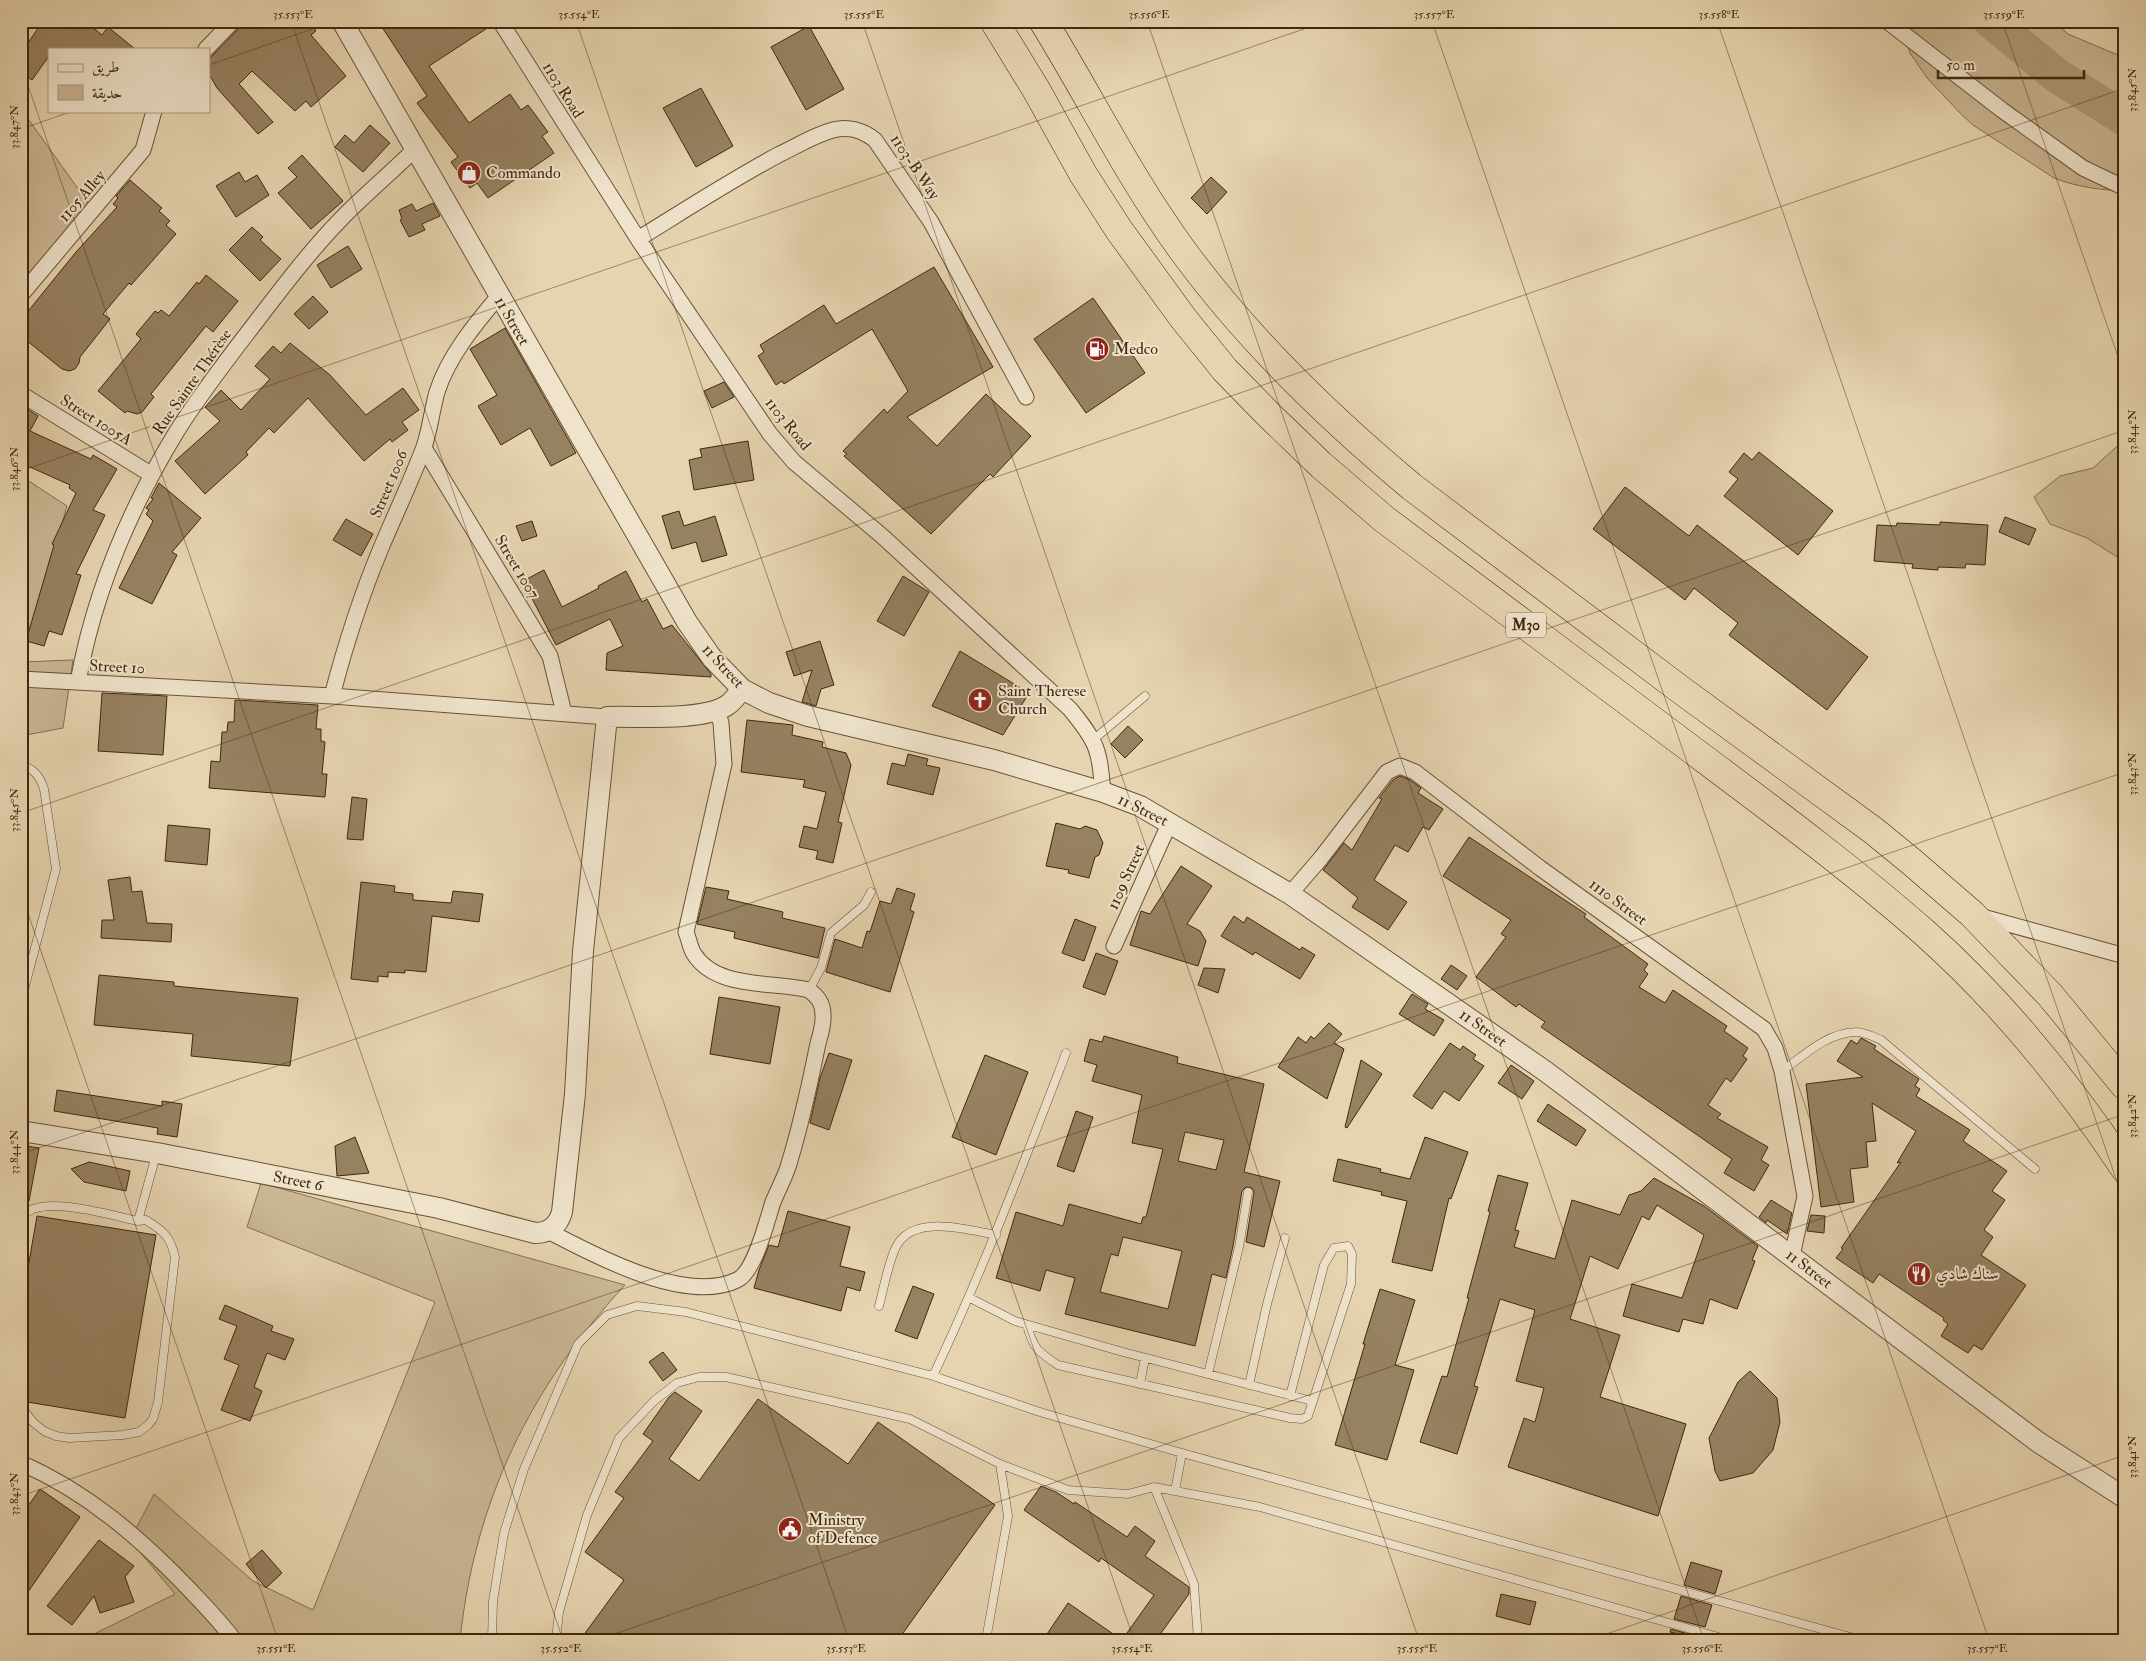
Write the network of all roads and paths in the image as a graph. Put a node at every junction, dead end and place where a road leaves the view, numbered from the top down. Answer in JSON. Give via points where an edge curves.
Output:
{"nodes":[{"id":1,"x":342,"y":21,"type":"edge"},
{"id":2,"x":500,"y":21,"type":"edge"},
{"id":3,"x":994,"y":21,"type":"edge"},
{"id":4,"x":1043,"y":21,"type":"edge"},
{"id":5,"x":1886,"y":21,"type":"edge"},
{"id":6,"x":226,"y":24,"type":"edge"},
{"id":7,"x":207,"y":48,"type":"edge"},
{"id":8,"x":154,"y":112,"type":"edge"},
{"id":9,"x":415,"y":149,"type":"junction"},
{"id":10,"x":2125,"y":188,"type":"edge"},
{"id":11,"x":638,"y":239,"type":"junction"},
{"id":12,"x":21,"y":295,"type":"edge"},
{"id":13,"x":498,"y":297,"type":"junction"},
{"id":14,"x":21,"y":394,"type":"edge"},
{"id":15,"x":1026,"y":397,"type":"dead end"},
{"id":16,"x":424,"y":448,"type":"junction"},
{"id":17,"x":152,"y":475,"type":"junction"},
{"id":18,"x":21,"y":679,"type":"edge"},
{"id":19,"x":78,"y":682,"type":"junction"},
{"id":20,"x":742,"y":689,"type":"junction"},
{"id":21,"x":332,"y":696,"type":"junction"},
{"id":22,"x":1145,"y":696,"type":"dead end"},
{"id":23,"x":717,"y":710,"type":"junction"},
{"id":24,"x":564,"y":713,"type":"junction"},
{"id":25,"x":607,"y":717,"type":"junction"},
{"id":26,"x":1093,"y":740,"type":"junction"},
{"id":27,"x":21,"y":765,"type":"edge"},
{"id":28,"x":1103,"y":792,"type":"junction"},
{"id":29,"x":1170,"y":822,"type":"junction"},
{"id":30,"x":871,"y":892,"type":"dead end"},
{"id":31,"x":1290,"y":894,"type":"junction"},
{"id":32,"x":1972,"y":914,"type":"junction"},
{"id":33,"x":1114,"y":946,"type":"dead end"},
{"id":34,"x":2125,"y":956,"type":"edge"},
{"id":35,"x":809,"y":990,"type":"junction"},
{"id":36,"x":21,"y":1001,"type":"edge"},
{"id":37,"x":1066,"y":1053,"type":"dead end"},
{"id":38,"x":1782,"y":1071,"type":"junction"},
{"id":39,"x":2125,"y":1086,"type":"edge"},
{"id":40,"x":21,"y":1131,"type":"edge"},
{"id":41,"x":157,"y":1153,"type":"junction"},
{"id":42,"x":2125,"y":1169,"type":"edge"},
{"id":43,"x":2035,"y":1170,"type":"dead end"},
{"id":44,"x":1248,"y":1192,"type":"dead end"},
{"id":45,"x":21,"y":1218,"type":"edge"},
{"id":46,"x":138,"y":1221,"type":"junction"},
{"id":47,"x":548,"y":1231,"type":"junction"},
{"id":48,"x":996,"y":1235,"type":"junction"},
{"id":49,"x":1285,"y":1238,"type":"dead end"},
{"id":50,"x":1792,"y":1256,"type":"junction"},
{"id":51,"x":970,"y":1298,"type":"junction"},
{"id":52,"x":879,"y":1306,"type":"dead end"},
{"id":53,"x":1027,"y":1324,"type":"junction"},
{"id":54,"x":1145,"y":1358,"type":"junction"},
{"id":55,"x":1208,"y":1374,"type":"junction"},
{"id":56,"x":933,"y":1376,"type":"junction"},
{"id":57,"x":1140,"y":1384,"type":"junction"},
{"id":58,"x":1249,"y":1385,"type":"junction"},
{"id":59,"x":1290,"y":1396,"type":"junction"},
{"id":60,"x":1312,"y":1401,"type":"junction"},
{"id":61,"x":21,"y":1411,"type":"edge"},
{"id":62,"x":1182,"y":1453,"type":"junction"},
{"id":63,"x":21,"y":1463,"type":"edge"},
{"id":64,"x":1000,"y":1464,"type":"junction"},
{"id":65,"x":1154,"y":1487,"type":"junction"},
{"id":66,"x":1175,"y":1491,"type":"junction"},
{"id":67,"x":2125,"y":1498,"type":"edge"},
{"id":68,"x":234,"y":1640,"type":"edge"},
{"id":69,"x":492,"y":1640,"type":"edge"},
{"id":70,"x":556,"y":1640,"type":"edge"},
{"id":71,"x":986,"y":1640,"type":"edge"},
{"id":72,"x":1198,"y":1640,"type":"edge"},
{"id":73,"x":1728,"y":1640,"type":"edge"},
{"id":74,"x":1861,"y":1640,"type":"edge"}],
"edges":[{"from":1,"to":9,"type":"street","name":"11 Street"},
{"from":2,"to":11,"type":"street","name":"1103 Road"},
{"from":3,"to":42,"type":"highway","number":"M30","via":[[1083,174],[1149,273],[1225,370],[1268,415],[1384,519],[1839,860],[1927,935],[2011,1019],[2060,1076]]},
{"from":4,"to":32,"type":"highway","number":"M30","via":[[1182,250],[1270,356],[1340,425],[1447,515],[1874,831]]},
{"from":5,"to":10,"type":"street","via":[[2083,168]]},
{"from":6,"to":7,"type":"street"},
{"from":8,"to":12,"type":"street","name":"1105 Alley","via":[[143,150]]},
{"from":9,"to":13,"type":"street","name":"11 Street"},
{"from":9,"to":17,"type":"street","name":"Rue Sainte Thérèse","via":[[341,218],[303,262],[183,422]]},
{"from":11,"to":15,"type":"street","name":"1103-B Way","via":[[753,168],[801,144],[833,130],[863,132],[876,140],[931,222]]},
{"from":11,"to":26,"type":"street","name":"1103 Road","via":[[770,434],[794,462],[882,536],[1070,709]]},
{"from":13,"to":16,"type":"street","name":"Street 1006","via":[[481,316],[448,367],[437,391]]},
{"from":13,"to":20,"type":"street","name":"11 Street","via":[[687,622],[712,658]]},
{"from":14,"to":17,"type":"street","name":"Street 1005A"},
{"from":16,"to":21,"type":"street","name":"Street 1006","via":[[367,585]]},
{"from":16,"to":24,"type":"street","name":"Street 1007","via":[[550,656]]},
{"from":17,"to":19,"type":"street","name":"Rue Sainte Thérèse","via":[[127,524],[95,609]]},
{"from":18,"to":19,"type":"street","name":"Street 10"},
{"from":19,"to":21,"type":"street","name":"Street 10"},
{"from":20,"to":23,"type":"street","via":[[732,702]]},
{"from":20,"to":28,"type":"street","name":"11 Street","via":[[769,703],[808,716],[994,760]]},
{"from":21,"to":24,"type":"street","name":"Street 10"},
{"from":22,"to":26,"type":"lane"},
{"from":23,"to":25,"type":"street","via":[[678,716]]},
{"from":23,"to":35,"type":"street","via":[[724,764],[686,932],[694,953],[706,968],[737,980]]},
{"from":24,"to":25,"type":"street","name":"Street 10"},
{"from":25,"to":47,"type":"street","via":[[584,941],[575,1094],[562,1212],[556,1226]]},
{"from":26,"to":28,"type":"street","name":"1103 Road","via":[[1100,761]]},
{"from":27,"to":36,"type":"lane","via":[[40,776],[56,869]]},
{"from":28,"to":29,"type":"street","name":"11 Street"},
{"from":29,"to":31,"type":"street","name":"11 Street"},
{"from":29,"to":33,"type":"street","name":"1109 Street"},
{"from":30,"to":35,"type":"lane","via":[[864,905],[831,933],[821,968]]},
{"from":31,"to":38,"type":"street","name":"1110 Street","via":[[1387,772],[1400,766],[1407,767],[1764,1029],[1775,1048]]},
{"from":31,"to":50,"type":"street","name":"11 Street","via":[[1545,1071]]},
{"from":32,"to":34,"type":"street"},
{"from":32,"to":39,"type":"highway","number":"M30","via":[[2050,995]]},
{"from":35,"to":47,"type":"street","via":[[822,1004],[824,1017],[811,1083],[787,1168],[758,1248],[739,1279],[700,1288],[674,1284],[610,1263]]},
{"from":37,"to":48,"type":"lane"},
{"from":38,"to":43,"type":"lane","via":[[1837,1035],[1857,1032],[1881,1040]]},
{"from":38,"to":50,"type":"street","name":"1110 Street","via":[[1805,1196]]},
{"from":40,"to":41,"type":"street","name":"Street 6"},
{"from":41,"to":46,"type":"lane"},
{"from":41,"to":47,"type":"street","name":"Street 6","via":[[439,1208],[535,1233]]},
{"from":44,"to":55,"type":"lane","via":[[1239,1247]]},
{"from":45,"to":46,"type":"lane","via":[[35,1207],[64,1206]]},
{"from":46,"to":61,"type":"lane","via":[[146,1220],[165,1232],[175,1256],[158,1402],[153,1419],[139,1432],[69,1438],[44,1431]]},
{"from":48,"to":51,"type":"lane"},
{"from":48,"to":52,"type":"lane","via":[[938,1225],[908,1232],[896,1246]]},
{"from":49,"to":58,"type":"lane"},
{"from":50,"to":67,"type":"street","name":"11 Street","via":[[2038,1442]]},
{"from":51,"to":53,"type":"lane"},
{"from":51,"to":56,"type":"lane"},
{"from":53,"to":54,"type":"lane"},
{"from":53,"to":57,"type":"lane","via":[[1031,1342],[1040,1354],[1058,1365]]},
{"from":54,"to":55,"type":"lane"},
{"from":54,"to":57,"type":"lane"},
{"from":55,"to":58,"type":"lane"},
{"from":56,"to":62,"type":"lane","via":[[1043,1413]]},
{"from":56,"to":69,"type":"lane","via":[[686,1312],[637,1306],[607,1315],[578,1344],[524,1469],[504,1533],[493,1601]]},
{"from":57,"to":60,"type":"lane","via":[[1290,1418],[1306,1418]]},
{"from":58,"to":59,"type":"lane"},
{"from":59,"to":60,"type":"lane"},
{"from":59,"to":60,"type":"lane","via":[[1324,1264],[1334,1248],[1348,1246],[1352,1254],[1351,1284]]},
{"from":62,"to":66,"type":"lane"},
{"from":62,"to":74,"type":"lane"},
{"from":63,"to":68,"type":"street","via":[[77,1492],[120,1522],[159,1558]]},
{"from":64,"to":65,"type":"lane","via":[[1068,1490],[1128,1494]]},
{"from":64,"to":70,"type":"lane","via":[[910,1419],[726,1377],[699,1377],[677,1383],[654,1401],[619,1438],[587,1515],[559,1612]]},
{"from":64,"to":71,"type":"lane","via":[[1008,1516]]},
{"from":65,"to":66,"type":"lane"},
{"from":65,"to":72,"type":"lane","via":[[1194,1584]]},
{"from":66,"to":73,"type":"lane","via":[[1260,1507]]}]}
